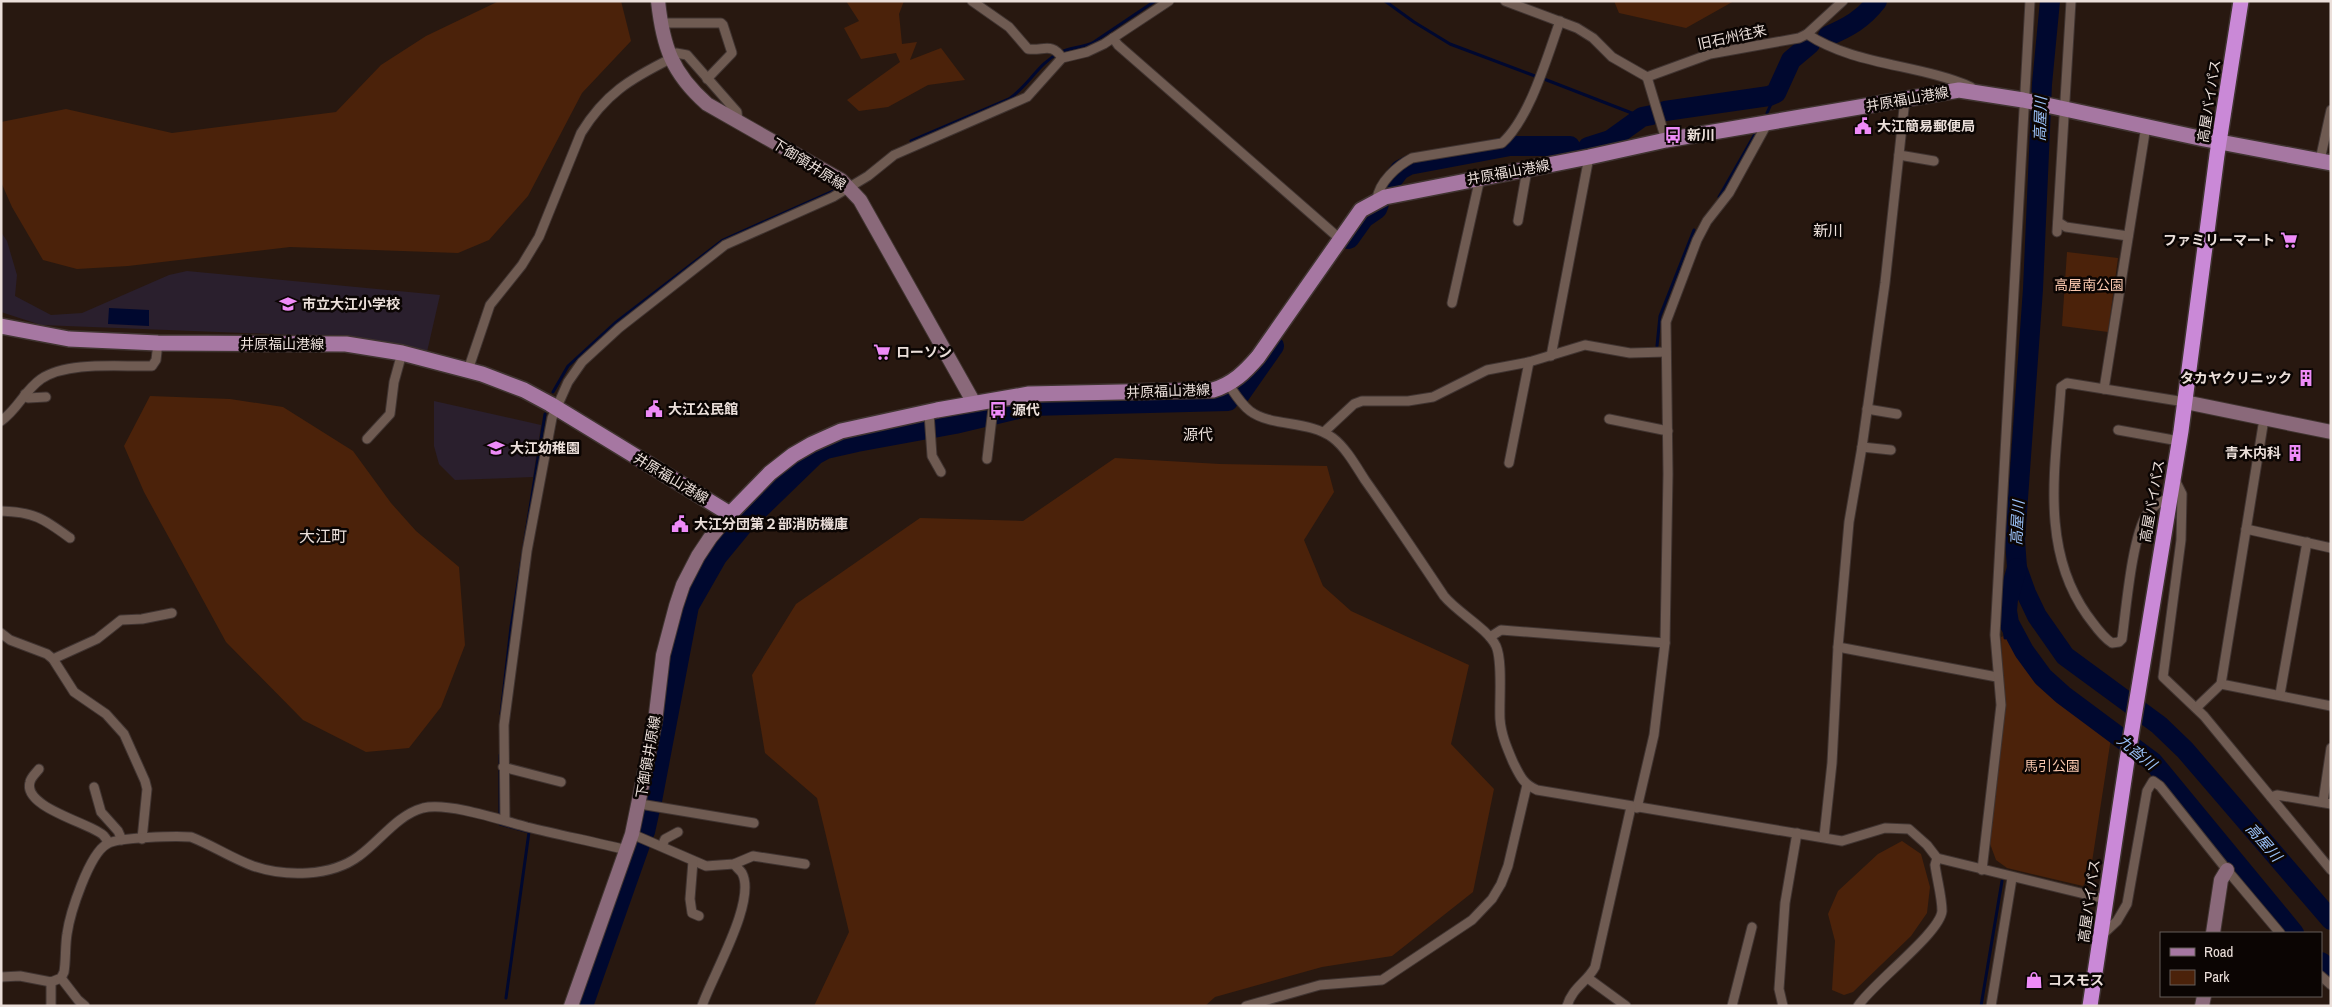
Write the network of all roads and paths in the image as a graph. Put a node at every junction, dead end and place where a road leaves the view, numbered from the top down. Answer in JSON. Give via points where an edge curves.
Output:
{"nodes":[{"id":1,"x":658,"y":1,"type":"edge"},
{"id":2,"x":972,"y":1,"type":"edge"},
{"id":3,"x":1169,"y":1,"type":"edge"},
{"id":4,"x":1505,"y":1,"type":"edge"},
{"id":5,"x":1843,"y":1,"type":"edge"},
{"id":6,"x":2030,"y":1,"type":"edge"},
{"id":7,"x":2071,"y":1,"type":"edge"},
{"id":8,"x":2241,"y":1,"type":"edge"},
{"id":9,"x":1560,"y":22,"type":"junction"},
{"id":10,"x":660,"y":23,"type":"junction"},
{"id":11,"x":1807,"y":34,"type":"junction"},
{"id":12,"x":1113,"y":38,"type":"junction"},
{"id":13,"x":1060,"y":55,"type":"junction"},
{"id":14,"x":669,"y":57,"type":"junction"},
{"id":15,"x":1648,"y":77,"type":"junction"},
{"id":16,"x":707,"y":79,"type":"junction"},
{"id":17,"x":1978,"y":92,"type":"junction"},
{"id":18,"x":1905,"y":99,"type":"junction"},
{"id":19,"x":2025,"y":101,"type":"junction"},
{"id":20,"x":2062,"y":108,"type":"junction"},
{"id":21,"x":2331,"y":110,"type":"edge"},
{"id":22,"x":738,"y":122,"type":"junction"},
{"id":23,"x":1768,"y":122,"type":"junction"},
{"id":24,"x":2146,"y":126,"type":"junction"},
{"id":25,"x":1666,"y":140,"type":"junction"},
{"id":26,"x":2220,"y":142,"type":"junction"},
{"id":27,"x":1899,"y":155,"type":"junction"},
{"id":28,"x":1589,"y":157,"type":"junction"},
{"id":29,"x":1934,"y":161,"type":"dead end"},
{"id":30,"x":2325,"y":161,"type":"edge"},
{"id":31,"x":1527,"y":170,"type":"junction"},
{"id":32,"x":1480,"y":178,"type":"junction"},
{"id":33,"x":850,"y":188,"type":"junction"},
{"id":34,"x":1377,"y":200,"type":"junction"},
{"id":35,"x":1518,"y":221,"type":"dead end"},
{"id":36,"x":2058,"y":222,"type":"junction"},
{"id":37,"x":2057,"y":232,"type":"dead end"},
{"id":38,"x":2128,"y":236,"type":"junction"},
{"id":39,"x":1340,"y":239,"type":"junction"},
{"id":40,"x":1452,"y":303,"type":"dead end"},
{"id":41,"x":1,"y":326,"type":"edge"},
{"id":42,"x":158,"y":343,"type":"junction"},
{"id":43,"x":1666,"y":352,"type":"junction"},
{"id":44,"x":402,"y":353,"type":"junction"},
{"id":45,"x":1551,"y":356,"type":"junction"},
{"id":46,"x":1529,"y":362,"type":"junction"},
{"id":47,"x":468,"y":370,"type":"junction"},
{"id":48,"x":1229,"y":385,"type":"junction"},
{"id":49,"x":2104,"y":389,"type":"junction"},
{"id":50,"x":25,"y":394,"type":"junction"},
{"id":51,"x":46,"y":397,"type":"dead end"},
{"id":52,"x":2185,"y":402,"type":"junction"},
{"id":53,"x":974,"y":403,"type":"junction"},
{"id":54,"x":556,"y":407,"type":"junction"},
{"id":55,"x":993,"y":409,"type":"junction"},
{"id":56,"x":1868,"y":409,"type":"junction"},
{"id":57,"x":1897,"y":414,"type":"dead end"},
{"id":58,"x":4,"y":416,"type":"edge"},
{"id":59,"x":1610,"y":418,"type":"dead end"},
{"id":60,"x":2264,"y":418,"type":"junction"},
{"id":61,"x":930,"y":423,"type":"junction"},
{"id":62,"x":2330,"y":429,"type":"edge"},
{"id":63,"x":2118,"y":430,"type":"dead end"},
{"id":64,"x":1668,"y":431,"type":"junction"},
{"id":65,"x":1324,"y":432,"type":"junction"},
{"id":66,"x":367,"y":439,"type":"dead end"},
{"id":67,"x":2179,"y":441,"type":"junction"},
{"id":68,"x":1862,"y":446,"type":"junction"},
{"id":69,"x":1891,"y":450,"type":"dead end"},
{"id":70,"x":987,"y":459,"type":"dead end"},
{"id":71,"x":1509,"y":463,"type":"dead end"},
{"id":72,"x":941,"y":472,"type":"dead end"},
{"id":73,"x":2173,"y":475,"type":"junction"},
{"id":74,"x":2168,"y":498,"type":"junction"},
{"id":75,"x":1,"y":512,"type":"edge"},
{"id":76,"x":730,"y":514,"type":"junction"},
{"id":77,"x":2246,"y":529,"type":"junction"},
{"id":78,"x":70,"y":538,"type":"dead end"},
{"id":79,"x":2307,"y":542,"type":"junction"},
{"id":80,"x":2331,"y":548,"type":"edge"},
{"id":81,"x":172,"y":613,"type":"dead end"},
{"id":82,"x":1,"y":633,"type":"edge"},
{"id":83,"x":1490,"y":637,"type":"junction"},
{"id":84,"x":1665,"y":643,"type":"junction"},
{"id":85,"x":1838,"y":647,"type":"junction"},
{"id":86,"x":53,"y":659,"type":"junction"},
{"id":87,"x":1997,"y":678,"type":"junction"},
{"id":88,"x":2221,"y":684,"type":"junction"},
{"id":89,"x":2280,"y":694,"type":"junction"},
{"id":90,"x":2331,"y":706,"type":"edge"},
{"id":91,"x":2196,"y":708,"type":"junction"},
{"id":92,"x":2331,"y":748,"type":"edge"},
{"id":93,"x":504,"y":767,"type":"junction"},
{"id":94,"x":39,"y":769,"type":"dead end"},
{"id":95,"x":561,"y":782,"type":"dead end"},
{"id":96,"x":1527,"y":786,"type":"junction"},
{"id":97,"x":94,"y":787,"type":"dead end"},
{"id":98,"x":2271,"y":797,"type":"junction"},
{"id":99,"x":2327,"y":803,"type":"edge"},
{"id":100,"x":640,"y":804,"type":"junction"},
{"id":101,"x":1634,"y":807,"type":"junction"},
{"id":102,"x":506,"y":820,"type":"junction"},
{"id":103,"x":754,"y":823,"type":"dead end"},
{"id":104,"x":678,"y":832,"type":"dead end"},
{"id":105,"x":1797,"y":833,"type":"junction"},
{"id":106,"x":632,"y":834,"type":"junction"},
{"id":107,"x":1824,"y":837,"type":"junction"},
{"id":108,"x":142,"y":839,"type":"junction"},
{"id":109,"x":122,"y":840,"type":"junction"},
{"id":110,"x":108,"y":843,"type":"junction"},
{"id":111,"x":662,"y":846,"type":"junction"},
{"id":112,"x":627,"y":850,"type":"junction"},
{"id":113,"x":1937,"y":858,"type":"junction"},
{"id":114,"x":693,"y":861,"type":"junction"},
{"id":115,"x":734,"y":864,"type":"junction"},
{"id":116,"x":805,"y":864,"type":"dead end"},
{"id":117,"x":1982,"y":870,"type":"junction"},
{"id":118,"x":2227,"y":870,"type":"junction"},
{"id":119,"x":2331,"y":870,"type":"edge"},
{"id":120,"x":2012,"y":878,"type":"junction"},
{"id":121,"x":2105,"y":899,"type":"junction"},
{"id":122,"x":700,"y":916,"type":"dead end"},
{"id":123,"x":1752,"y":927,"type":"dead end"},
{"id":124,"x":2213,"y":932,"type":"edge"},
{"id":125,"x":2279,"y":932,"type":"edge"},
{"id":126,"x":2100,"y":936,"type":"junction"},
{"id":127,"x":1,"y":977,"type":"edge"},
{"id":128,"x":61,"y":978,"type":"junction"},
{"id":129,"x":1588,"y":979,"type":"junction"},
{"id":130,"x":51,"y":982,"type":"junction"},
{"id":131,"x":51,"y":1006,"type":"edge"},
{"id":132,"x":84,"y":1006,"type":"edge"},
{"id":133,"x":572,"y":1006,"type":"edge"},
{"id":134,"x":702,"y":1006,"type":"edge"},
{"id":135,"x":1246,"y":1006,"type":"edge"},
{"id":136,"x":1566,"y":1006,"type":"edge"},
{"id":137,"x":1626,"y":1006,"type":"edge"},
{"id":138,"x":1732,"y":1006,"type":"edge"},
{"id":139,"x":1783,"y":1006,"type":"edge"},
{"id":140,"x":1858,"y":1006,"type":"edge"},
{"id":141,"x":1991,"y":1006,"type":"edge"},
{"id":142,"x":2090,"y":1006,"type":"edge"}],
"edges":[{"from":1,"to":10,"type":"main road","name":"下御領井原線"},
{"from":2,"to":13,"type":"street","via":[[1009,27],[1028,49],[1052,48]]},
{"from":3,"to":12,"type":"street"},
{"from":4,"to":9,"type":"street"},
{"from":5,"to":11,"type":"street"},
{"from":6,"to":19,"type":"street"},
{"from":7,"to":20,"type":"street"},
{"from":8,"to":26,"type":"highway","name":"高屋バイパス"},
{"from":9,"to":15,"type":"street","via":[[1585,33],[1612,57]]},
{"from":9,"to":34,"type":"street","via":[[1528,106],[1508,138],[1502,143],[1412,158],[1401,164],[1384,183],[1378,191]]},
{"from":10,"to":14,"type":"main road","name":"下御領井原線"},
{"from":10,"to":16,"type":"street","via":[[723,25],[732,53]]},
{"from":11,"to":15,"type":"street","name":"旧石州往来","via":[[1710,54]]},
{"from":11,"to":17,"type":"street","via":[[1857,56],[1912,68],[1959,82]]},
{"from":12,"to":13,"type":"street","via":[[1087,52]]},
{"from":12,"to":39,"type":"street"},
{"from":13,"to":33,"type":"street","via":[[1027,97],[894,155]]},
{"from":14,"to":16,"type":"street","via":[[676,53],[687,55]]},
{"from":14,"to":22,"type":"main road","name":"下御領井原線","via":[[694,93]]},
{"from":14,"to":47,"type":"street","via":[[614,91],[581,133],[534,245],[487,311]]},
{"from":15,"to":25,"type":"street"},
{"from":16,"to":22,"type":"street","via":[[737,112]]},
{"from":17,"to":18,"type":"main road","name":"井原福山港線","via":[[1946,91]]},
{"from":17,"to":19,"type":"main road","name":"井原福山港線"},
{"from":18,"to":23,"type":"main road","name":"井原福山港線"},
{"from":18,"to":27,"type":"street"},
{"from":19,"to":20,"type":"main road","name":"井原福山港線"},
{"from":19,"to":87,"type":"street","via":[[1995,635]]},
{"from":20,"to":24,"type":"main road","name":"井原福山港線"},
{"from":20,"to":36,"type":"street"},
{"from":21,"to":30,"type":"street"},
{"from":22,"to":33,"type":"main road","name":"下御領井原線"},
{"from":23,"to":25,"type":"main road","name":"井原福山港線"},
{"from":23,"to":43,"type":"street","via":[[1729,193],[1697,240],[1666,322]]},
{"from":24,"to":26,"type":"main road","name":"井原福山港線"},
{"from":24,"to":38,"type":"street"},
{"from":25,"to":28,"type":"main road","name":"井原福山港線"},
{"from":26,"to":30,"type":"main road","name":"井原福山港線"},
{"from":26,"to":52,"type":"highway","name":"高屋バイパス"},
{"from":27,"to":29,"type":"street"},
{"from":27,"to":56,"type":"street"},
{"from":28,"to":31,"type":"main road","name":"井原福山港線"},
{"from":28,"to":45,"type":"street"},
{"from":31,"to":32,"type":"main road","name":"井原福山港線"},
{"from":31,"to":35,"type":"street"},
{"from":32,"to":34,"type":"main road","name":"井原福山港線"},
{"from":32,"to":40,"type":"street"},
{"from":33,"to":53,"type":"main road","name":"下御領井原線","via":[[871,218]]},
{"from":33,"to":54,"type":"street","via":[[741,236],[703,261],[599,345],[568,382]]},
{"from":34,"to":39,"type":"main road","name":"井原福山港線","via":[[1361,210]]},
{"from":36,"to":37,"type":"street"},
{"from":36,"to":38,"type":"street","via":[[2066,227]]},
{"from":38,"to":49,"type":"street"},
{"from":39,"to":48,"type":"main road","name":"井原福山港線","via":[[1258,356]]},
{"from":41,"to":42,"type":"main road","name":"井原福山港線","via":[[61,338]]},
{"from":42,"to":44,"type":"main road","name":"井原福山港線","via":[[346,344]]},
{"from":42,"to":50,"type":"street","via":[[152,366],[79,367],[42,378]]},
{"from":43,"to":45,"type":"street","via":[[1630,353],[1585,346]]},
{"from":43,"to":64,"type":"street"},
{"from":44,"to":47,"type":"main road","name":"井原福山港線"},
{"from":44,"to":66,"type":"street","via":[[390,414]]},
{"from":45,"to":46,"type":"street"},
{"from":46,"to":65,"type":"street","via":[[1487,370],[1433,397],[1408,401],[1362,401],[1354,404]]},
{"from":46,"to":71,"type":"street"},
{"from":47,"to":54,"type":"main road","name":"井原福山港線","via":[[524,390]]},
{"from":48,"to":55,"type":"main road","name":"井原福山港線","via":[[1213,390],[1029,394]]},
{"from":48,"to":65,"type":"street","via":[[1251,412]]},
{"from":49,"to":52,"type":"street"},
{"from":49,"to":74,"type":"street","via":[[2067,383],[2061,387],[2053,518],[2057,548],[2078,602],[2112,643],[2122,639],[2136,543],[2146,516],[2155,504]]},
{"from":50,"to":51,"type":"street","via":[[28,398]]},
{"from":50,"to":58,"type":"street","via":[[15,410]]},
{"from":52,"to":60,"type":"main road"},
{"from":52,"to":67,"type":"highway","name":"高屋バイパス"},
{"from":53,"to":55,"type":"main road","name":"井原福山港線"},
{"from":53,"to":61,"type":"main road","name":"井原福山港線"},
{"from":54,"to":76,"type":"main road","name":"井原福山港線"},
{"from":54,"to":93,"type":"street","via":[[515,629],[504,725]]},
{"from":55,"to":70,"type":"street"},
{"from":56,"to":57,"type":"street"},
{"from":56,"to":68,"type":"street"},
{"from":59,"to":64,"type":"street"},
{"from":60,"to":62,"type":"main road"},
{"from":60,"to":77,"type":"street"},
{"from":61,"to":72,"type":"street","via":[[932,456]]},
{"from":61,"to":76,"type":"main road","name":"井原福山港線","via":[[841,431],[812,444],[770,473]]},
{"from":63,"to":67,"type":"street"},
{"from":64,"to":84,"type":"street"},
{"from":65,"to":83,"type":"street","via":[[1342,447],[1444,596]]},
{"from":67,"to":73,"type":"highway","name":"高屋バイパス"},
{"from":68,"to":69,"type":"street"},
{"from":68,"to":85,"type":"street","via":[[1849,522]]},
{"from":73,"to":74,"type":"highway","name":"高屋バイパス"},
{"from":73,"to":91,"type":"street","via":[[2182,494],[2182,527],[2163,677]]},
{"from":74,"to":121,"type":"highway","name":"高屋バイパス"},
{"from":75,"to":78,"type":"street","via":[[39,516]]},
{"from":76,"to":100,"type":"main road","name":"下御領井原線","via":[[695,561],[676,606],[663,655]]},
{"from":77,"to":79,"type":"street"},
{"from":77,"to":88,"type":"street"},
{"from":79,"to":80,"type":"street"},
{"from":79,"to":89,"type":"street"},
{"from":81,"to":86,"type":"street","via":[[121,620],[97,638]]},
{"from":82,"to":86,"type":"street"},
{"from":83,"to":84,"type":"street","via":[[1501,630]]},
{"from":83,"to":96,"type":"street","via":[[1497,648],[1500,721],[1506,746]]},
{"from":84,"to":101,"type":"street","via":[[1654,734]]},
{"from":85,"to":87,"type":"street"},
{"from":85,"to":107,"type":"street","via":[[1832,763]]},
{"from":86,"to":108,"type":"street","via":[[74,692],[106,714],[124,734],[147,789]]},
{"from":87,"to":117,"type":"street","via":[[2000,725]]},
{"from":88,"to":89,"type":"street"},
{"from":88,"to":91,"type":"street"},
{"from":89,"to":90,"type":"street"},
{"from":91,"to":98,"type":"street"},
{"from":92,"to":99,"type":"street"},
{"from":93,"to":95,"type":"street"},
{"from":93,"to":102,"type":"street"},
{"from":94,"to":110,"type":"street","via":[[30,781],[33,795],[65,818],[99,832]]},
{"from":96,"to":101,"type":"street"},
{"from":96,"to":135,"type":"street","via":[[1501,884],[1472,920],[1382,980],[1320,985]]},
{"from":97,"to":109,"type":"street","via":[[101,812]]},
{"from":98,"to":99,"type":"street","via":[[2277,795]]},
{"from":98,"to":119,"type":"street"},
{"from":100,"to":103,"type":"street"},
{"from":100,"to":106,"type":"main road","name":"下御領井原線"},
{"from":101,"to":105,"type":"street"},
{"from":101,"to":129,"type":"street","via":[[1595,967]]},
{"from":102,"to":108,"type":"street","via":[[446,808],[422,808],[405,817],[360,856],[319,872],[278,871],[254,866],[191,837]]},
{"from":102,"to":112,"type":"street"},
{"from":104,"to":111,"type":"street","via":[[665,839]]},
{"from":105,"to":107,"type":"street"},
{"from":105,"to":139,"type":"street","via":[[1785,903],[1779,989]]},
{"from":106,"to":111,"type":"street"},
{"from":106,"to":112,"type":"main road","name":"下御領井原線"},
{"from":107,"to":113,"type":"street","via":[[1842,841],[1885,828],[1909,830]]},
{"from":108,"to":109,"type":"street"},
{"from":109,"to":110,"type":"street"},
{"from":110,"to":128,"type":"street","via":[[95,857],[79,892],[67,934]]},
{"from":111,"to":114,"type":"street"},
{"from":112,"to":133,"type":"main road","name":"下御領井原線"},
{"from":113,"to":117,"type":"street"},
{"from":113,"to":140,"type":"street","via":[[1942,912],[1938,921]]},
{"from":114,"to":115,"type":"street","via":[[706,866]]},
{"from":114,"to":122,"type":"street","via":[[690,899],[692,913]]},
{"from":115,"to":116,"type":"street","via":[[753,856]]},
{"from":115,"to":134,"type":"street","via":[[742,873],[744,899]]},
{"from":117,"to":120,"type":"street"},
{"from":118,"to":124,"type":"main road","via":[[2221,880]]},
{"from":118,"to":125,"type":"street"},
{"from":118,"to":126,"type":"street","via":[[2160,786],[2151,782],[2127,904],[2117,921]]},
{"from":120,"to":121,"type":"street"},
{"from":120,"to":141,"type":"street"},
{"from":121,"to":126,"type":"highway","name":"高屋バイパス"},
{"from":123,"to":138,"type":"street"},
{"from":126,"to":142,"type":"highway","name":"高屋バイパス"},
{"from":127,"to":130,"type":"street","via":[[20,976]]},
{"from":128,"to":130,"type":"street"},
{"from":128,"to":132,"type":"street"},
{"from":129,"to":136,"type":"street","via":[[1575,989]]},
{"from":129,"to":137,"type":"street"},
{"from":130,"to":131,"type":"street"}]}
